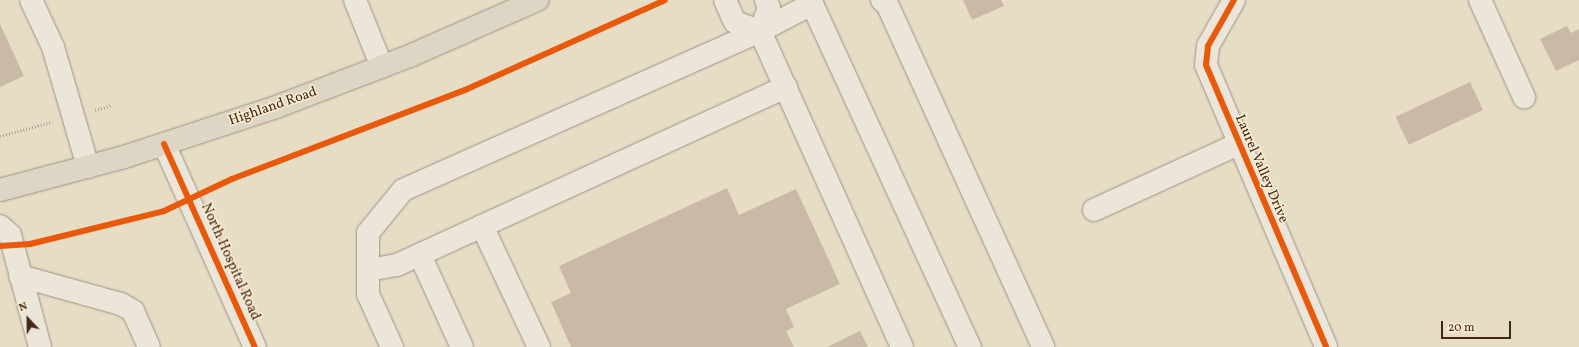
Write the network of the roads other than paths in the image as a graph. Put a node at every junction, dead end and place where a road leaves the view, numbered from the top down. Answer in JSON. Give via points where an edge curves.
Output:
{"nodes":[{"id":1,"x":31,"y":0,"type":"edge"},
{"id":2,"x":355,"y":0,"type":"edge"},
{"id":3,"x":536,"y":0,"type":"edge"},
{"id":4,"x":725,"y":0,"type":"edge"},
{"id":5,"x":766,"y":0,"type":"edge"},
{"id":6,"x":882,"y":0,"type":"edge"},
{"id":7,"x":1234,"y":0,"type":"edge"},
{"id":8,"x":1480,"y":0,"type":"edge"},
{"id":9,"x":819,"y":2,"type":"edge"},
{"id":10,"x":760,"y":31,"type":"junction"},
{"id":11,"x":382,"y":67,"type":"junction"},
{"id":12,"x":786,"y":87,"type":"junction"},
{"id":13,"x":1524,"y":97,"type":"dead end"},
{"id":14,"x":164,"y":144,"type":"junction"},
{"id":15,"x":1238,"y":144,"type":"junction"},
{"id":16,"x":88,"y":167,"type":"junction"},
{"id":17,"x":0,"y":190,"type":"edge"},
{"id":18,"x":1094,"y":210,"type":"dead end"},
{"id":19,"x":0,"y":226,"type":"edge"},
{"id":20,"x":482,"y":226,"type":"junction"},
{"id":21,"x":420,"y":255,"type":"junction"},
{"id":22,"x":368,"y":270,"type":"junction"},
{"id":23,"x":20,"y":276,"type":"junction"},
{"id":24,"x":40,"y":347,"type":"edge"},
{"id":25,"x":149,"y":347,"type":"edge"},
{"id":26,"x":255,"y":347,"type":"edge"},
{"id":27,"x":392,"y":347,"type":"edge"},
{"id":28,"x":462,"y":347,"type":"edge"},
{"id":29,"x":539,"y":347,"type":"edge"},
{"id":30,"x":902,"y":347,"type":"edge"},
{"id":31,"x":970,"y":347,"type":"edge"},
{"id":32,"x":1043,"y":347,"type":"edge"},
{"id":33,"x":1326,"y":347,"type":"edge"}],
"edges":[{"from":1,"to":16,"type":"street","via":[[53,47]]},
{"from":2,"to":11,"type":"street"},
{"from":3,"to":11,"type":"highway","name":"Highland Road"},
{"from":4,"to":10,"type":"street","via":[[735,22]]},
{"from":5,"to":10,"type":"street","via":[[769,8]]},
{"from":6,"to":32,"type":"street","via":[[887,4]]},
{"from":7,"to":15,"type":"street","name":"Laurel Valley Drive","via":[[1208,46],[1206,65]]},
{"from":8,"to":13,"type":"street"},
{"from":9,"to":10,"type":"street"},
{"from":9,"to":31,"type":"street"},
{"from":10,"to":12,"type":"street"},
{"from":10,"to":22,"type":"street","via":[[403,190],[368,233]]},
{"from":11,"to":14,"type":"highway","name":"Highland Road","via":[[276,107]]},
{"from":12,"to":20,"type":"street"},
{"from":12,"to":30,"type":"street"},
{"from":14,"to":16,"type":"highway","name":"Highland Road"},
{"from":14,"to":26,"type":"street","name":"North Hospital Road"},
{"from":15,"to":18,"type":"street"},
{"from":15,"to":33,"type":"street","name":"Laurel Valley Drive"},
{"from":16,"to":17,"type":"highway","name":"Highland Road"},
{"from":19,"to":23,"type":"street","via":[[10,236]]},
{"from":20,"to":21,"type":"street"},
{"from":20,"to":29,"type":"street"},
{"from":21,"to":22,"type":"street","via":[[397,265]]},
{"from":21,"to":28,"type":"street"},
{"from":22,"to":27,"type":"street","via":[[368,294]]},
{"from":23,"to":24,"type":"street"},
{"from":23,"to":25,"type":"street","via":[[121,304],[133,311]]}]}
